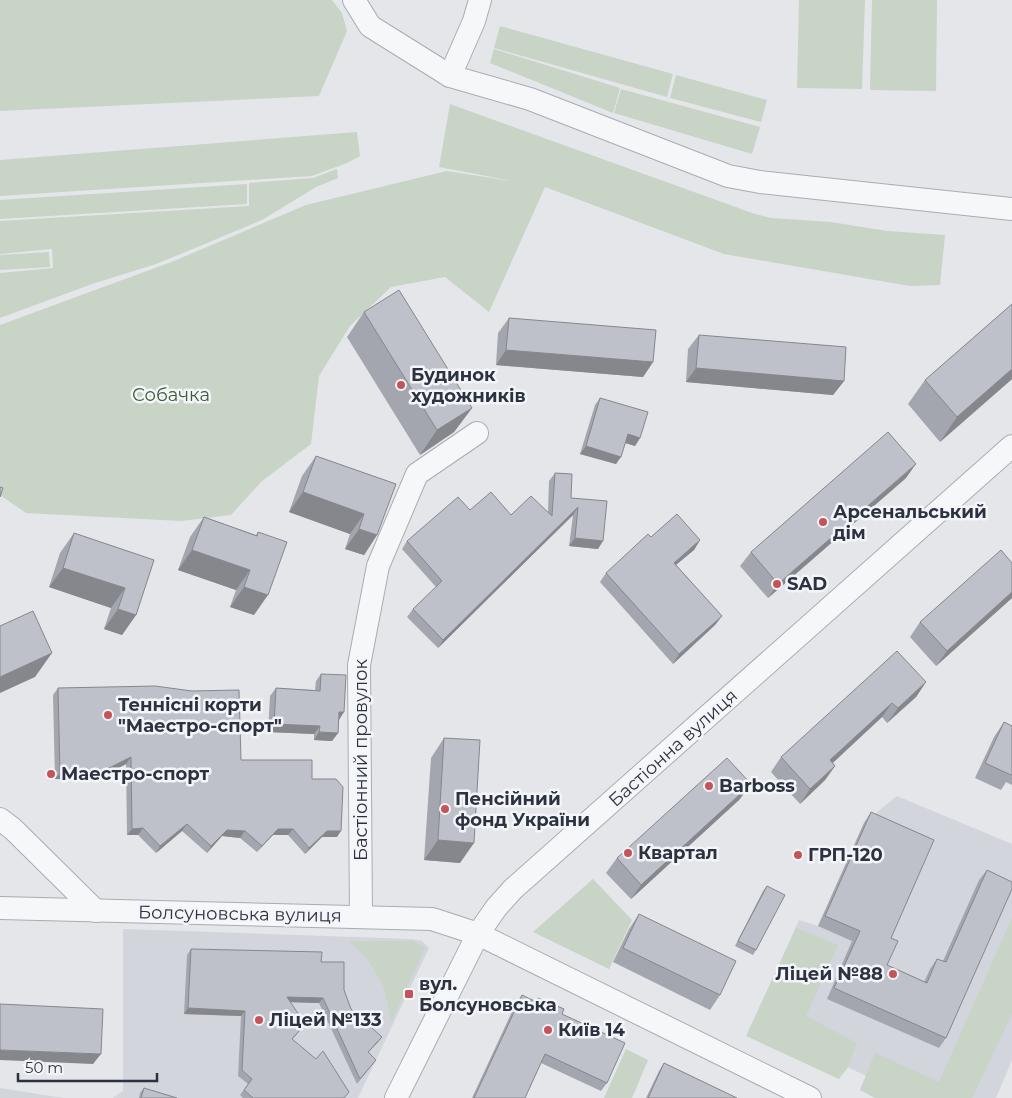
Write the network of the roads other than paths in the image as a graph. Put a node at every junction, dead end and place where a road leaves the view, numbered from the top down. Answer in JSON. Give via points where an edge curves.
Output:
{"nodes":[{"id":1,"x":354,"y":0,"type":"edge"},
{"id":2,"x":480,"y":0,"type":"edge"},
{"id":3,"x":450,"y":76,"type":"junction"},
{"id":4,"x":1012,"y":209,"type":"edge"},
{"id":5,"x":477,"y":433,"type":"dead end"},
{"id":6,"x":1012,"y":446,"type":"edge"},
{"id":7,"x":0,"y":819,"type":"edge"},
{"id":8,"x":0,"y":908,"type":"edge"},
{"id":9,"x":96,"y":911,"type":"junction"},
{"id":10,"x":361,"y":917,"type":"junction"},
{"id":11,"x":478,"y":934,"type":"junction"},
{"id":12,"x":396,"y":1098,"type":"edge"},
{"id":13,"x":810,"y":1098,"type":"edge"}],
"edges":[{"from":1,"to":3,"type":"street","via":[[370,26]]},
{"from":2,"to":3,"type":"street"},
{"from":3,"to":4,"type":"street","via":[[530,99],[728,176]]},
{"from":5,"to":10,"type":"street","name":"Бастіонний провулок","via":[[417,474],[378,566],[359,665]]},
{"from":6,"to":11,"type":"street","name":"Бастіонна вулиця","via":[[514,889]]},
{"from":7,"to":9,"type":"street"},
{"from":8,"to":9,"type":"street","name":"Болсуновська вулиця"},
{"from":9,"to":10,"type":"street","name":"Болсуновська вулиця"},
{"from":10,"to":11,"type":"street","name":"Болсуновська вулиця","via":[[432,919]]},
{"from":11,"to":12,"type":"street","name":"Бастіонна вулиця"},
{"from":11,"to":13,"type":"street","name":"Болсуновська вулиця"}]}
